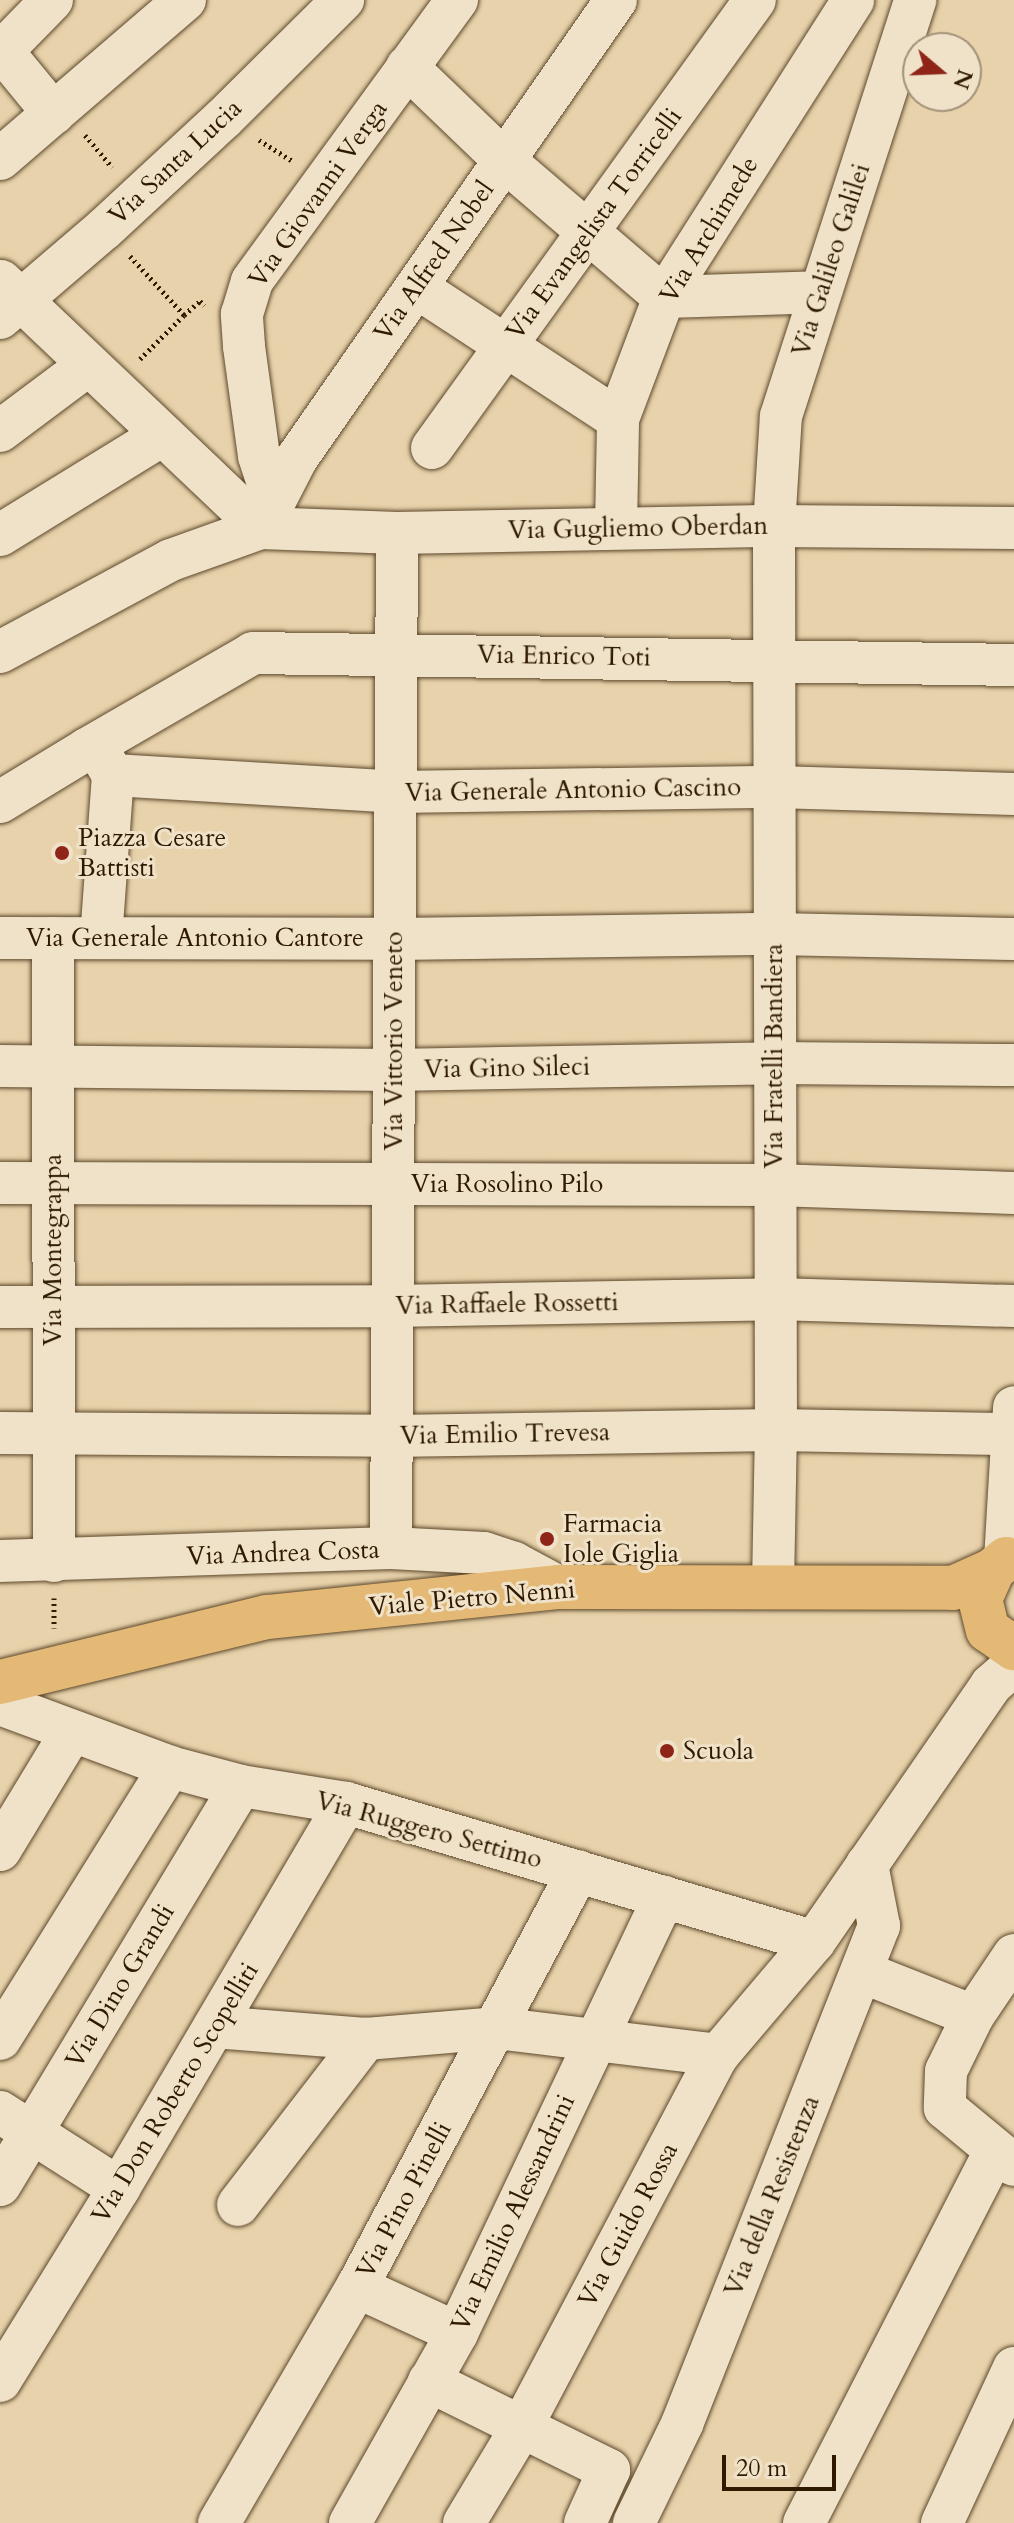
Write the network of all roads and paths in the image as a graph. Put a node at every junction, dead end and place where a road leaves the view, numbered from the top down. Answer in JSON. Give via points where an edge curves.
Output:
{"nodes":[{"id":1,"x":52,"y":0,"type":"edge"},
{"id":2,"x":185,"y":0,"type":"edge"},
{"id":3,"x":343,"y":0,"type":"edge"},
{"id":4,"x":457,"y":0,"type":"edge"},
{"id":5,"x":616,"y":0,"type":"edge"},
{"id":6,"x":755,"y":0,"type":"edge"},
{"id":7,"x":853,"y":0,"type":"edge"},
{"id":8,"x":915,"y":0,"type":"edge"},
{"id":9,"x":407,"y":67,"type":"junction"},
{"id":10,"x":57,"y":110,"type":"junction"},
{"id":11,"x":224,"y":118,"type":"junction"},
{"id":12,"x":0,"y":159,"type":"edge"},
{"id":13,"x":504,"y":160,"type":"junction"},
{"id":14,"x":324,"y":182,"type":"junction"},
{"id":15,"x":137,"y":196,"type":"junction"},
{"id":16,"x":589,"y":233,"type":"junction"},
{"id":17,"x":416,"y":287,"type":"junction"},
{"id":18,"x":164,"y":292,"type":"dead end"},
{"id":19,"x":820,"y":292,"type":"junction"},
{"id":20,"x":664,"y":297,"type":"junction"},
{"id":21,"x":6,"y":299,"type":"edge"},
{"id":22,"x":200,"y":301,"type":"dead end"},
{"id":23,"x":184,"y":315,"type":"junction"},
{"id":24,"x":506,"y":348,"type":"junction"},
{"id":25,"x":87,"y":366,"type":"junction"},
{"id":26,"x":129,"y":370,"type":"dead end"},
{"id":27,"x":618,"y":419,"type":"junction"},
{"id":28,"x":0,"y":431,"type":"edge"},
{"id":29,"x":161,"y":436,"type":"junction"},
{"id":30,"x":432,"y":448,"type":"dead end"},
{"id":31,"x":268,"y":515,"type":"junction"},
{"id":32,"x":774,"y":526,"type":"junction"},
{"id":33,"x":616,"y":527,"type":"junction"},
{"id":34,"x":1014,"y":528,"type":"edge"},
{"id":35,"x":397,"y":533,"type":"junction"},
{"id":36,"x":0,"y":535,"type":"edge"},
{"id":37,"x":0,"y":652,"type":"edge"},
{"id":38,"x":396,"y":653,"type":"junction"},
{"id":39,"x":775,"y":660,"type":"junction"},
{"id":40,"x":1014,"y":665,"type":"edge"},
{"id":41,"x":111,"y":767,"type":"junction"},
{"id":42,"x":775,"y":787,"type":"junction"},
{"id":43,"x":395,"y":792,"type":"junction"},
{"id":44,"x":1014,"y":794,"type":"edge"},
{"id":45,"x":0,"y":802,"type":"edge"},
{"id":46,"x":102,"y":924,"type":"junction"},
{"id":47,"x":775,"y":934,"type":"junction"},
{"id":48,"x":0,"y":938,"type":"edge"},
{"id":49,"x":53,"y":938,"type":"junction"},
{"id":50,"x":394,"y":939,"type":"junction"},
{"id":51,"x":1014,"y":939,"type":"edge"},
{"id":52,"x":776,"y":1063,"type":"junction"},
{"id":53,"x":1014,"y":1065,"type":"edge"},
{"id":54,"x":0,"y":1066,"type":"edge"},
{"id":55,"x":53,"y":1067,"type":"junction"},
{"id":56,"x":393,"y":1070,"type":"junction"},
{"id":57,"x":0,"y":1183,"type":"edge"},
{"id":58,"x":53,"y":1183,"type":"junction"},
{"id":59,"x":393,"y":1183,"type":"junction"},
{"id":60,"x":774,"y":1185,"type":"junction"},
{"id":61,"x":1014,"y":1193,"type":"edge"},
{"id":62,"x":776,"y":1299,"type":"junction"},
{"id":63,"x":391,"y":1306,"type":"junction"},
{"id":64,"x":1014,"y":1306,"type":"edge"},
{"id":65,"x":0,"y":1307,"type":"edge"},
{"id":66,"x":53,"y":1307,"type":"junction"},
{"id":67,"x":1012,"y":1420,"type":"edge"},
{"id":68,"x":776,"y":1430,"type":"junction"},
{"id":69,"x":0,"y":1433,"type":"edge"},
{"id":70,"x":53,"y":1433,"type":"junction"},
{"id":71,"x":390,"y":1436,"type":"junction"},
{"id":72,"x":391,"y":1548,"type":"junction"},
{"id":73,"x":0,"y":1561,"type":"edge"},
{"id":74,"x":54,"y":1561,"type":"junction"},
{"id":75,"x":1004,"y":1562,"type":"edge"},
{"id":76,"x":773,"y":1585,"type":"junction"},
{"id":77,"x":559,"y":1587,"type":"junction"},
{"id":78,"x":984,"y":1620,"type":"edge"},
{"id":79,"x":54,"y":1671,"type":"junction"},
{"id":80,"x":1002,"y":1675,"type":"edge"},
{"id":81,"x":0,"y":1682,"type":"edge"},
{"id":82,"x":0,"y":1704,"type":"edge"},
{"id":83,"x":72,"y":1731,"type":"junction"},
{"id":84,"x":170,"y":1767,"type":"junction"},
{"id":85,"x":241,"y":1786,"type":"junction"},
{"id":86,"x":346,"y":1803,"type":"junction"},
{"id":87,"x":0,"y":1850,"type":"edge"},
{"id":88,"x":867,"y":1864,"type":"junction"},
{"id":89,"x":578,"y":1871,"type":"junction"},
{"id":90,"x":664,"y":1897,"type":"junction"},
{"id":91,"x":814,"y":1942,"type":"junction"},
{"id":92,"x":1014,"y":1955,"type":"edge"},
{"id":93,"x":862,"y":1972,"type":"junction"},
{"id":94,"x":991,"y":2007,"type":"edge"},
{"id":95,"x":214,"y":2027,"type":"junction"},
{"id":96,"x":496,"y":2028,"type":"junction"},
{"id":97,"x":0,"y":2039,"type":"edge"},
{"id":98,"x":366,"y":2039,"type":"junction"},
{"id":99,"x":594,"y":2042,"type":"junction"},
{"id":100,"x":718,"y":2055,"type":"junction"},
{"id":101,"x":16,"y":2122,"type":"edge"},
{"id":102,"x":1004,"y":2158,"type":"edge"},
{"id":103,"x":0,"y":2185,"type":"edge"},
{"id":104,"x":119,"y":2188,"type":"junction"},
{"id":105,"x":238,"y":2205,"type":"dead end"},
{"id":106,"x":357,"y":2287,"type":"junction"},
{"id":107,"x":457,"y":2333,"type":"junction"},
{"id":108,"x":1014,"y":2368,"type":"edge"},
{"id":109,"x":0,"y":2381,"type":"edge"},
{"id":110,"x":429,"y":2381,"type":"junction"},
{"id":111,"x":521,"y":2428,"type":"junction"},
{"id":112,"x":219,"y":2523,"type":"edge"},
{"id":113,"x":350,"y":2523,"type":"edge"},
{"id":114,"x":464,"y":2523,"type":"edge"},
{"id":115,"x":585,"y":2523,"type":"edge"},
{"id":116,"x":634,"y":2523,"type":"edge"},
{"id":117,"x":804,"y":2523,"type":"edge"},
{"id":118,"x":942,"y":2523,"type":"edge"}],
"edges":[{"from":1,"to":10,"type":"street","via":[[10,43],[8,58]]},
{"from":2,"to":10,"type":"street"},
{"from":3,"to":11,"type":"street","name":"Via Santa Lucia"},
{"from":4,"to":9,"type":"street","name":"Via Giovanni Verga"},
{"from":5,"to":13,"type":"street","name":"Via Alfred Nobel"},
{"from":6,"to":16,"type":"street","name":"Via Evangelista Torricelli"},
{"from":7,"to":20,"type":"street","name":"Via Archimede"},
{"from":8,"to":19,"type":"street","name":"Via Galileo Galilei"},
{"from":9,"to":13,"type":"street"},
{"from":9,"to":14,"type":"street","name":"Via Giovanni Verga"},
{"from":10,"to":12,"type":"street"},
{"from":10,"to":15,"type":"path"},
{"from":11,"to":14,"type":"path"},
{"from":11,"to":15,"type":"street","name":"Via Santa Lucia"},
{"from":13,"to":16,"type":"street"},
{"from":13,"to":17,"type":"street","name":"Via Alfred Nobel"},
{"from":14,"to":31,"type":"street","name":"Via Giovanni Verga","via":[[252,281],[242,314]]},
{"from":15,"to":21,"type":"street","name":"Via Santa Lucia"},
{"from":16,"to":20,"type":"street"},
{"from":16,"to":24,"type":"street","name":"Via Evangelista Torricelli"},
{"from":17,"to":24,"type":"street"},
{"from":17,"to":31,"type":"street","name":"Via Alfred Nobel","via":[[297,458]]},
{"from":18,"to":23,"type":"path"},
{"from":19,"to":20,"type":"street"},
{"from":19,"to":32,"type":"street","name":"Via Galileo Galilei","via":[[781,416]]},
{"from":20,"to":27,"type":"street","name":"Via Archimede"},
{"from":21,"to":25,"type":"street"},
{"from":22,"to":23,"type":"path"},
{"from":23,"to":26,"type":"path"},
{"from":24,"to":27,"type":"street"},
{"from":24,"to":30,"type":"street","name":"Via Evangelista Torricelli"},
{"from":25,"to":28,"type":"street"},
{"from":25,"to":29,"type":"street"},
{"from":27,"to":33,"type":"street","name":"Via Archimede"},
{"from":29,"to":31,"type":"street"},
{"from":29,"to":36,"type":"street"},
{"from":31,"to":35,"type":"street","name":"Via Gugliemo Oberdan"},
{"from":31,"to":37,"type":"street","via":[[171,560]]},
{"from":32,"to":33,"type":"street","name":"Via Gugliemo Oberdan"},
{"from":32,"to":34,"type":"street","name":"Via Gugliemo Oberdan"},
{"from":32,"to":39,"type":"street","name":"Via Fratelli Bandiera"},
{"from":33,"to":35,"type":"street","name":"Via Gugliemo Oberdan"},
{"from":35,"to":38,"type":"street","name":"Via Vittorio Veneto"},
{"from":38,"to":39,"type":"street","name":"Via Enrico Toti"},
{"from":38,"to":41,"type":"street","name":"Via Enrico Toti","via":[[253,653],[132,721]]},
{"from":38,"to":43,"type":"street","name":"Via Vittorio Veneto"},
{"from":39,"to":40,"type":"street","name":"Via Enrico Toti"},
{"from":39,"to":42,"type":"street","name":"Via Fratelli Bandiera"},
{"from":41,"to":43,"type":"street","name":"Via Generale Antonio Cascino"},
{"from":41,"to":45,"type":"street"},
{"from":41,"to":46,"type":"street"},
{"from":42,"to":43,"type":"street","name":"Via Generale Antonio Cascino"},
{"from":42,"to":44,"type":"street","name":"Via Generale Antonio Cascino"},
{"from":42,"to":47,"type":"street","name":"Via Fratelli Bandiera"},
{"from":43,"to":50,"type":"street","name":"Via Vittorio Veneto"},
{"from":46,"to":49,"type":"street","name":"Via Generale Antonio Cantore"},
{"from":46,"to":50,"type":"street","name":"Via Generale Antonio Cantore"},
{"from":47,"to":50,"type":"street","name":"Via Generale Antonio Cantore"},
{"from":47,"to":51,"type":"street","name":"Via Generale Antonio Cantore"},
{"from":47,"to":52,"type":"street","name":"Via Fratelli Bandiera"},
{"from":48,"to":49,"type":"street","name":"Via Generale Antonio Cantore"},
{"from":49,"to":55,"type":"street","name":"Via Montegrappa"},
{"from":50,"to":56,"type":"street","name":"Via Vittorio Veneto"},
{"from":52,"to":53,"type":"street","name":"Via Gino Sileci"},
{"from":52,"to":56,"type":"street","name":"Via Gino Sileci"},
{"from":52,"to":60,"type":"street","name":"Via Fratelli Bandiera"},
{"from":54,"to":55,"type":"street","name":"Via Gino Sileci"},
{"from":55,"to":56,"type":"street","name":"Via Gino Sileci"},
{"from":55,"to":58,"type":"street","name":"Via Montegrappa"},
{"from":56,"to":59,"type":"street","name":"Via Vittorio Veneto"},
{"from":57,"to":58,"type":"street","name":"Via Rosolino Pilo"},
{"from":58,"to":59,"type":"street","name":"Via Rosolino Pilo"},
{"from":58,"to":66,"type":"street","name":"Via Montegrappa"},
{"from":59,"to":60,"type":"street","name":"Via Rosolino Pilo"},
{"from":59,"to":63,"type":"street","name":"Via Vittorio Veneto"},
{"from":60,"to":61,"type":"street","name":"Via Rosolino Pilo"},
{"from":60,"to":62,"type":"street","name":"Via Fratelli Bandiera"},
{"from":62,"to":63,"type":"street","name":"Via Raffaele Rossetti"},
{"from":62,"to":64,"type":"street","name":"Via Raffaele Rossetti"},
{"from":62,"to":68,"type":"street","name":"Via Fratelli Bandiera"},
{"from":63,"to":66,"type":"street","name":"Via Raffaele Rossetti"},
{"from":63,"to":71,"type":"street","name":"Via Vittorio Veneto"},
{"from":65,"to":66,"type":"street","name":"Via Raffaele Rossetti"},
{"from":66,"to":70,"type":"street","name":"Via Montegrappa"},
{"from":67,"to":68,"type":"street","name":"Via Emilio Trevesa"},
{"from":67,"to":75,"type":"street"},
{"from":68,"to":71,"type":"street","name":"Via Emilio Trevesa"},
{"from":68,"to":76,"type":"street","name":"Via Fratelli Bandiera"},
{"from":69,"to":70,"type":"street","name":"Via Emilio Trevesa"},
{"from":70,"to":71,"type":"street","name":"Via Emilio Trevesa"},
{"from":70,"to":74,"type":"street","name":"Via Montegrappa"},
{"from":71,"to":72,"type":"street","name":"Via Vittorio Veneto"},
{"from":72,"to":74,"type":"street","name":"Via Andrea Costa"},
{"from":72,"to":77,"type":"street","name":"Via Andrea Costa","via":[[484,1553]]},
{"from":73,"to":74,"type":"street","name":"Via Andrea Costa"},
{"from":74,"to":79,"type":"path"},
{"from":75,"to":78,"type":"main road","via":[[980,1599]]},
{"from":76,"to":77,"type":"main road","name":"Viale Pietro Nenni"},
{"from":76,"to":78,"type":"main road","name":"Viale Pietro Nenni"},
{"from":77,"to":79,"type":"main road","name":"Viale Pietro Nenni","via":[[267,1617]]},
{"from":78,"to":80,"type":"street"},
{"from":79,"to":81,"type":"main road","name":"Viale Pietro Nenni"},
{"from":80,"to":88,"type":"street","name":"Via Guido Rossa"},
{"from":82,"to":83,"type":"street","name":"Via Ruggero Settimo"},
{"from":83,"to":84,"type":"street","name":"Via Ruggero Settimo"},
{"from":83,"to":87,"type":"street"},
{"from":84,"to":85,"type":"street","name":"Via Ruggero Settimo"},
{"from":84,"to":97,"type":"street"},
{"from":85,"to":86,"type":"street","name":"Via Ruggero Settimo"},
{"from":85,"to":101,"type":"street","name":"Via Dino Grandi"},
{"from":86,"to":89,"type":"street","name":"Via Ruggero Settimo"},
{"from":86,"to":95,"type":"street","name":"Via Don Roberto Scopelliti"},
{"from":88,"to":91,"type":"street","name":"Via Guido Rossa"},
{"from":88,"to":93,"type":"street","name":"Via della Resistenza","via":[[879,1926]]},
{"from":89,"to":90,"type":"street","name":"Via Ruggero Settimo"},
{"from":89,"to":96,"type":"street","name":"Via Pino Pinelli"},
{"from":90,"to":91,"type":"street","name":"Via Ruggero Settimo"},
{"from":90,"to":99,"type":"street","name":"Via Emilio Alessandrini"},
{"from":91,"to":100,"type":"street","name":"Via Guido Rossa"},
{"from":92,"to":94,"type":"street"},
{"from":93,"to":94,"type":"street"},
{"from":93,"to":116,"type":"street","name":"Via della Resistenza","via":[[682,2424]]},
{"from":94,"to":102,"type":"street","via":[[946,2071],[945,2108]]},
{"from":95,"to":98,"type":"street"},
{"from":95,"to":104,"type":"street","name":"Via Don Roberto Scopelliti"},
{"from":96,"to":98,"type":"street"},
{"from":96,"to":99,"type":"street"},
{"from":96,"to":106,"type":"street","name":"Via Pino Pinelli"},
{"from":98,"to":105,"type":"street"},
{"from":99,"to":100,"type":"street"},
{"from":99,"to":107,"type":"street","name":"Via Emilio Alessandrini"},
{"from":100,"to":111,"type":"street","name":"Via Guido Rossa"},
{"from":101,"to":103,"type":"street","name":"Via Dino Grandi"},
{"from":101,"to":104,"type":"street"},
{"from":102,"to":117,"type":"street"},
{"from":104,"to":109,"type":"street","name":"Via Don Roberto Scopelliti"},
{"from":106,"to":107,"type":"street"},
{"from":106,"to":112,"type":"street","name":"Via Pino Pinelli"},
{"from":107,"to":110,"type":"street","name":"Via Emilio Alessandrini"},
{"from":108,"to":118,"type":"street"},
{"from":110,"to":111,"type":"street"},
{"from":110,"to":113,"type":"street","name":"Via Emilio Alessandrini"},
{"from":111,"to":114,"type":"street","name":"Via Guido Rossa"},
{"from":111,"to":115,"type":"street","via":[[609,2470]]}]}
